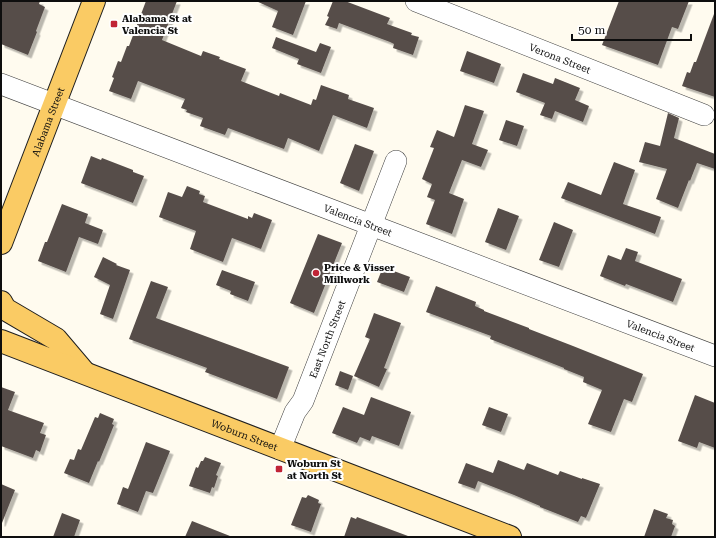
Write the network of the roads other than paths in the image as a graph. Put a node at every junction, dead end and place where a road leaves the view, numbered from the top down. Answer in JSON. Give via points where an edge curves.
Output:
{"nodes":[{"id":1,"x":94,"y":1,"type":"edge"},
{"id":2,"x":416,"y":1,"type":"edge"},
{"id":3,"x":1,"y":84,"type":"edge"},
{"id":4,"x":54,"y":105,"type":"junction"},
{"id":5,"x":704,"y":115,"type":"dead end"},
{"id":6,"x":396,"y":161,"type":"dead end"},
{"id":7,"x":371,"y":225,"type":"junction"},
{"id":8,"x":1,"y":243,"type":"edge"},
{"id":9,"x":1,"y":302,"type":"edge"},
{"id":10,"x":1,"y":340,"type":"edge"},
{"id":11,"x":715,"y":356,"type":"edge"},
{"id":12,"x":85,"y":373,"type":"junction"},
{"id":13,"x":280,"y":448,"type":"junction"},
{"id":14,"x":510,"y":537,"type":"edge"}],
"edges":[{"from":1,"to":4,"type":"main road","name":"Alabama Street"},
{"from":2,"to":5,"type":"street","name":"Verona Street"},
{"from":3,"to":4,"type":"street","name":"Valencia Street"},
{"from":4,"to":7,"type":"street","name":"Valencia Street"},
{"from":4,"to":8,"type":"main road","name":"Alabama Street"},
{"from":6,"to":7,"type":"street","name":"East North Street"},
{"from":7,"to":11,"type":"street","name":"Valencia Street"},
{"from":7,"to":13,"type":"street","name":"East North Street","via":[[303,401],[295,412]]},
{"from":9,"to":12,"type":"main road","via":[[5,309],[56,339]]},
{"from":10,"to":12,"type":"main road","name":"Woburn Street"},
{"from":12,"to":13,"type":"main road","name":"Woburn Street"},
{"from":13,"to":14,"type":"main road","name":"Woburn Street"}]}
